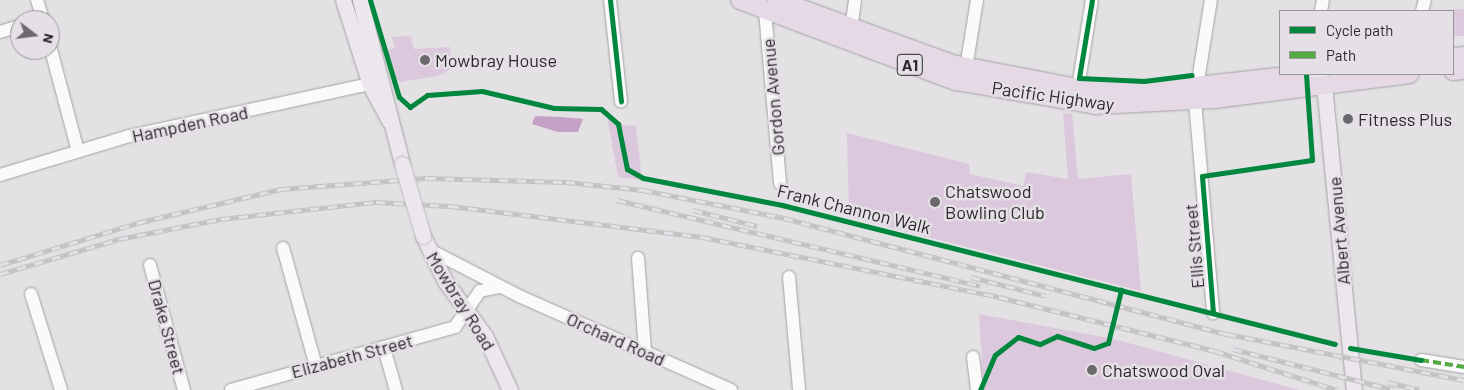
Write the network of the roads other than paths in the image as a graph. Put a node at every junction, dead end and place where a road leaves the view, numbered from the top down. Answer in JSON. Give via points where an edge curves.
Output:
{"nodes":[{"id":1,"x":343,"y":0,"type":"edge"},
{"id":2,"x":360,"y":0,"type":"edge"},
{"id":3,"x":610,"y":0,"type":"edge"},
{"id":4,"x":740,"y":0,"type":"edge"},
{"id":5,"x":855,"y":0,"type":"edge"},
{"id":6,"x":977,"y":0,"type":"edge"},
{"id":7,"x":1092,"y":0,"type":"edge"},
{"id":8,"x":1211,"y":0,"type":"edge"},
{"id":9,"x":771,"y":5,"type":"edge"},
{"id":10,"x":850,"y":29,"type":"junction"},
{"id":11,"x":1464,"y":56,"type":"edge"},
{"id":12,"x":54,"y":60,"type":"edge"},
{"id":13,"x":1464,"y":63,"type":"edge"},
{"id":14,"x":966,"y":68,"type":"junction"},
{"id":15,"x":1299,"y":75,"type":"edge"},
{"id":16,"x":1391,"y":75,"type":"edge"},
{"id":17,"x":1321,"y":79,"type":"edge"},
{"id":18,"x":376,"y":83,"type":"junction"},
{"id":19,"x":1078,"y":88,"type":"junction"},
{"id":20,"x":1196,"y":94,"type":"junction"},
{"id":21,"x":621,"y":101,"type":"dead end"},
{"id":22,"x":78,"y":150,"type":"junction"},
{"id":23,"x":0,"y":175,"type":"edge"},
{"id":24,"x":780,"y":182,"type":"dead end"},
{"id":25,"x":425,"y":241,"type":"junction"},
{"id":26,"x":283,"y":248,"type":"dead end"},
{"id":27,"x":638,"y":258,"type":"dead end"},
{"id":28,"x":150,"y":265,"type":"dead end"},
{"id":29,"x":789,"y":277,"type":"dead end"},
{"id":30,"x":502,"y":288,"type":"junction"},
{"id":31,"x":31,"y":294,"type":"dead end"},
{"id":32,"x":466,"y":312,"type":"junction"},
{"id":33,"x":1213,"y":313,"type":"dead end"},
{"id":34,"x":384,"y":348,"type":"junction"},
{"id":35,"x":645,"y":352,"type":"junction"},
{"id":36,"x":973,"y":356,"type":"dead end"},
{"id":37,"x":1421,"y":360,"type":"dead end"},
{"id":38,"x":316,"y":366,"type":"junction"},
{"id":39,"x":1464,"y":367,"type":"edge"},
{"id":40,"x":61,"y":390,"type":"edge"},
{"id":41,"x":184,"y":390,"type":"edge"},
{"id":42,"x":230,"y":390,"type":"edge"},
{"id":43,"x":396,"y":390,"type":"edge"},
{"id":44,"x":510,"y":390,"type":"edge"},
{"id":45,"x":731,"y":390,"type":"edge"},
{"id":46,"x":799,"y":390,"type":"edge"},
{"id":47,"x":977,"y":390,"type":"edge"},
{"id":48,"x":1354,"y":390,"type":"edge"}],
"edges":[{"from":1,"to":18,"type":"main road","name":"Mowbray Road"},
{"from":2,"to":18,"type":"main road","name":"Mowbray Road"},
{"from":3,"to":21,"type":"street"},
{"from":4,"to":9,"type":"highway","name":"Pacific Highway","number":"A1"},
{"from":5,"to":10,"type":"street"},
{"from":6,"to":14,"type":"street"},
{"from":7,"to":19,"type":"street"},
{"from":8,"to":20,"type":"street","name":"Ellis Street"},
{"from":9,"to":10,"type":"highway","name":"Pacific Highway","number":"A1"},
{"from":9,"to":20,"type":"highway","name":"Pacific Highway","number":"A1","via":[[972,84],[1096,105]]},
{"from":9,"to":24,"type":"street","name":"Gordon Avenue"},
{"from":10,"to":14,"type":"highway","name":"Pacific Highway","number":"A1"},
{"from":11,"to":13,"type":"street"},
{"from":12,"to":22,"type":"street"},
{"from":14,"to":19,"type":"highway","name":"Pacific Highway","number":"A1"},
{"from":15,"to":20,"type":"highway","name":"Pacific Highway","number":"A1"},
{"from":16,"to":17,"type":"highway","name":"Pacific Highway","number":"A1"},
{"from":17,"to":20,"type":"highway","name":"Pacific Highway","number":"A1"},
{"from":17,"to":48,"type":"main road","name":"Albert Avenue"},
{"from":18,"to":22,"type":"street","name":"Hampden Road"},
{"from":18,"to":25,"type":"main road","name":"Mowbray Road","bridge":true},
{"from":19,"to":20,"type":"highway","name":"Pacific Highway","number":"A1"},
{"from":20,"to":33,"type":"street","name":"Ellis Street"},
{"from":22,"to":23,"type":"street","name":"Hampden Road"},
{"from":25,"to":30,"type":"street","name":"Orchard Road","via":[[441,260]]},
{"from":25,"to":32,"type":"main road","name":"Mowbray Road"},
{"from":26,"to":38,"type":"street"},
{"from":27,"to":35,"type":"street"},
{"from":28,"to":41,"type":"street","name":"Drake Street"},
{"from":29,"to":46,"type":"street"},
{"from":30,"to":32,"type":"street","via":[[480,291]]},
{"from":30,"to":35,"type":"street","name":"Orchard Road"},
{"from":31,"to":40,"type":"street"},
{"from":32,"to":34,"type":"street","name":"Elizabeth Street","via":[[455,327]]},
{"from":32,"to":44,"type":"main road","name":"Mowbray Road","via":[[485,336]]},
{"from":34,"to":38,"type":"street","name":"Elizabeth Street"},
{"from":34,"to":43,"type":"street"},
{"from":35,"to":45,"type":"street","name":"Orchard Road"},
{"from":36,"to":47,"type":"street"},
{"from":37,"to":39,"type":"street"},
{"from":38,"to":42,"type":"street","name":"Elizabeth Street"}]}
